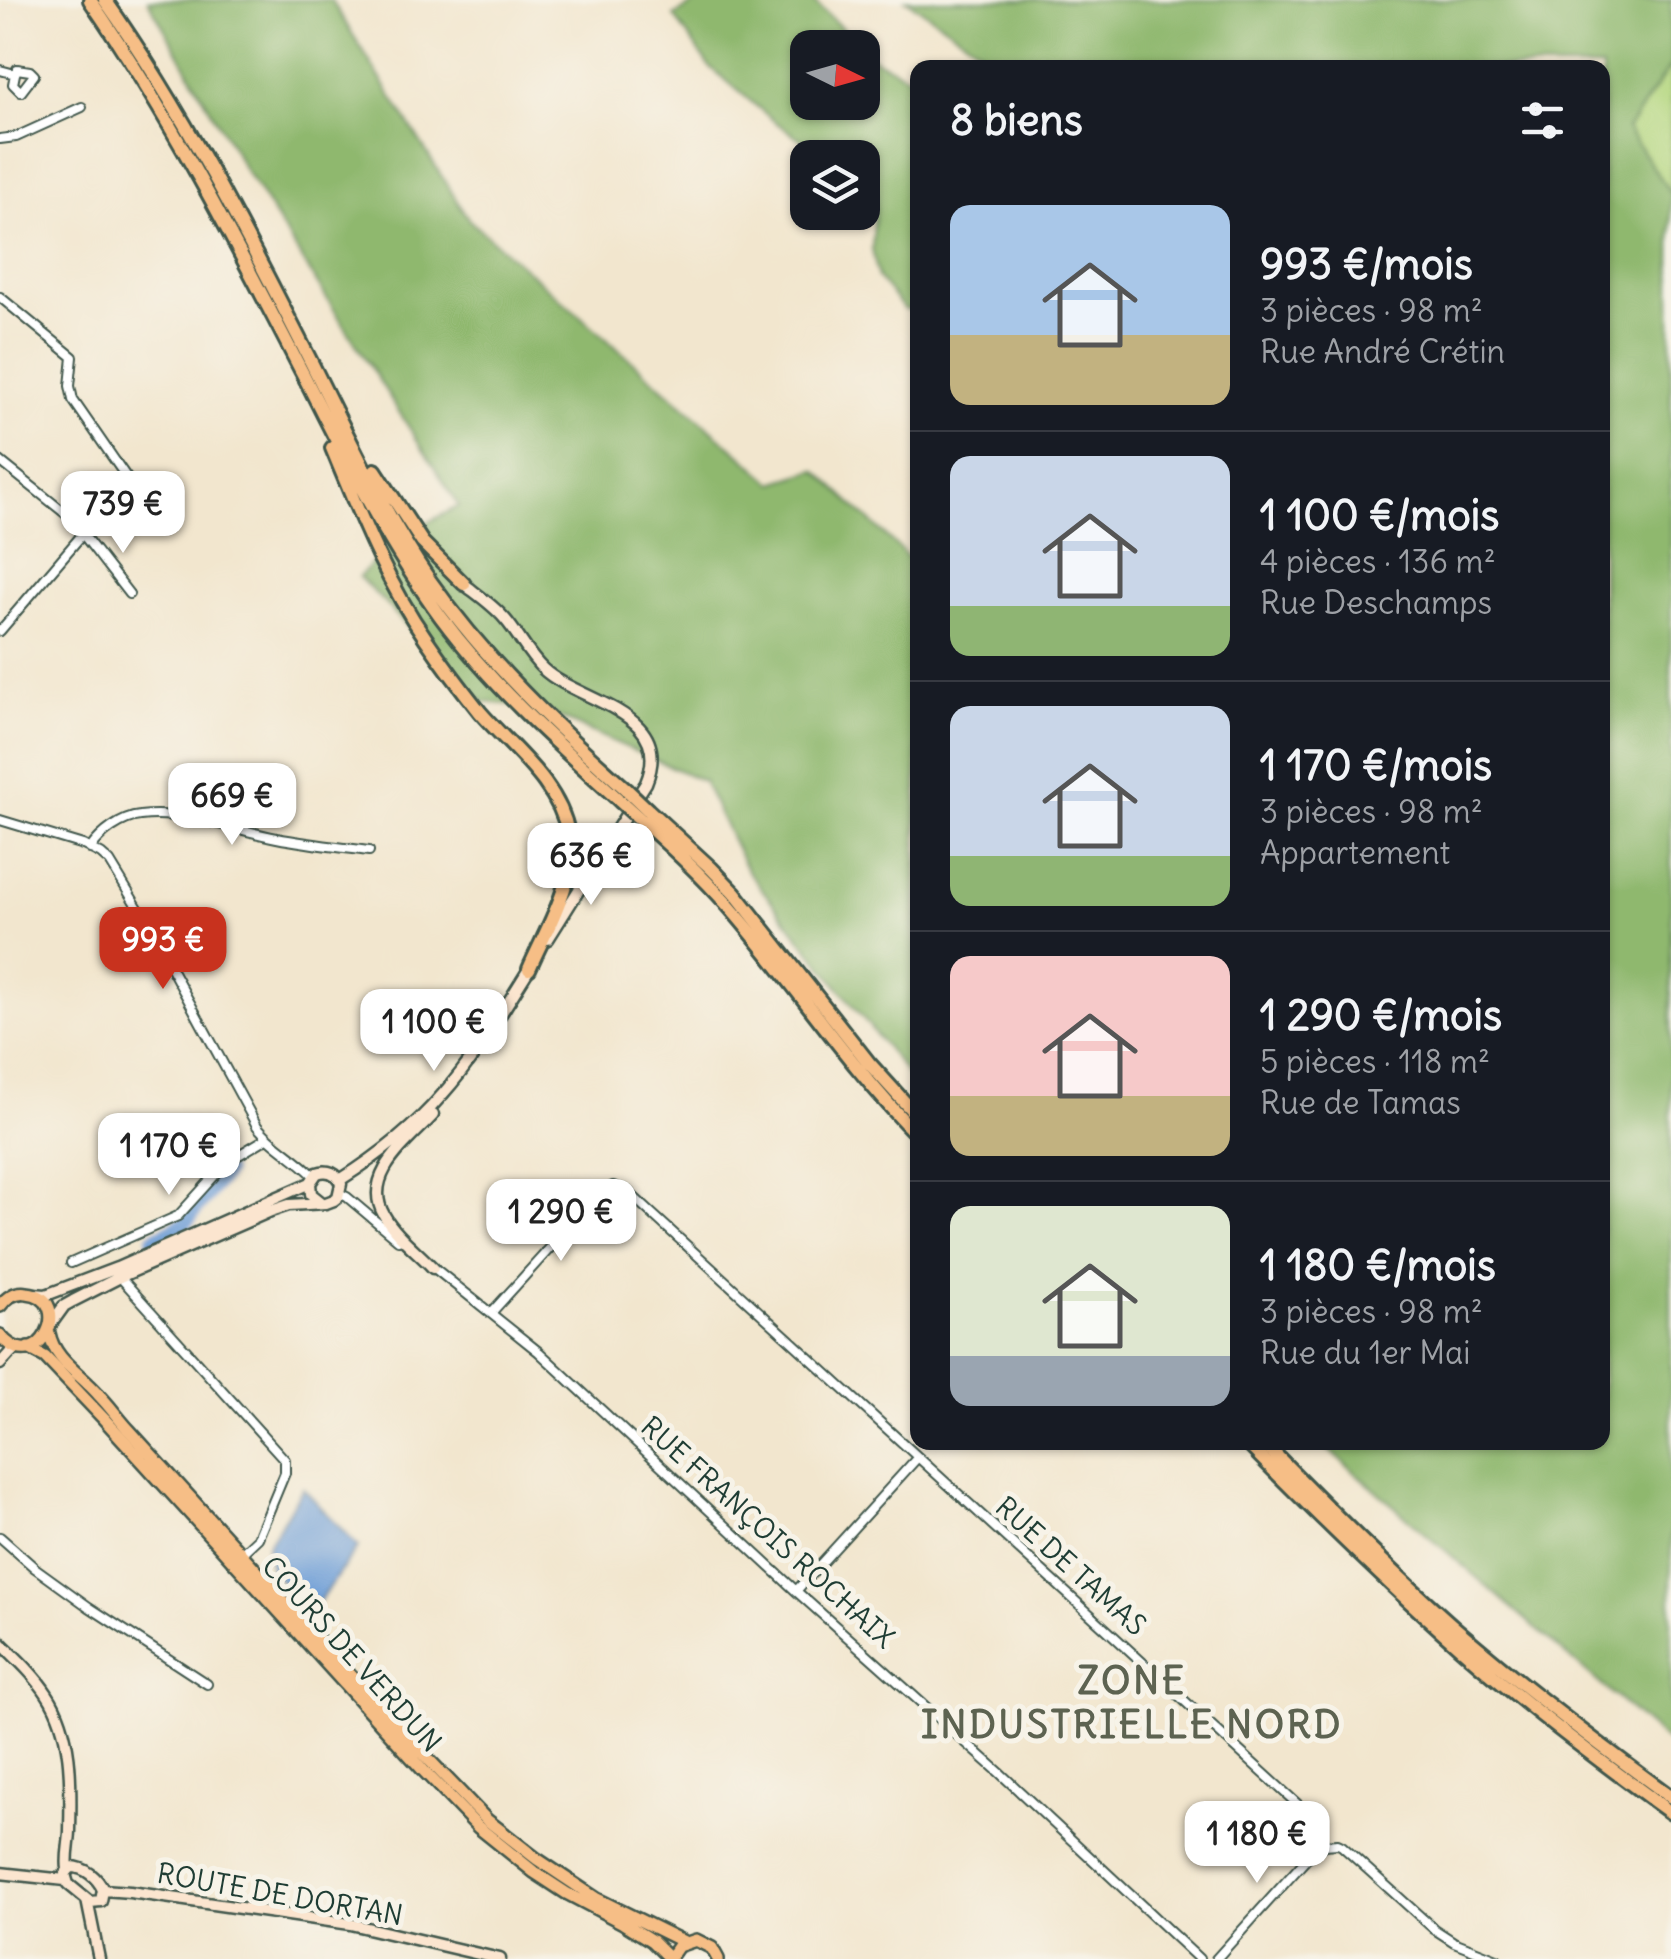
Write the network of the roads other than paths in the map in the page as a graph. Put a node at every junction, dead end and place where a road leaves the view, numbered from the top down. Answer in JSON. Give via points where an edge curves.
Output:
{"nodes":[{"id":1,"x":90,"y":0,"type":"edge"},
{"id":2,"x":105,"y":0,"type":"edge"},
{"id":3,"x":0,"y":70,"type":"edge"},
{"id":4,"x":15,"y":74,"type":"dead end"},
{"id":5,"x":82,"y":108,"type":"dead end"},
{"id":6,"x":0,"y":139,"type":"edge"},
{"id":7,"x":0,"y":297,"type":"edge"},
{"id":8,"x":300,"y":355,"type":"junction"},
{"id":9,"x":0,"y":461,"type":"edge"},
{"id":10,"x":84,"y":532,"type":"junction"},
{"id":11,"x":464,"y":584,"type":"joint"},
{"id":12,"x":128,"y":594,"type":"dead end"},
{"id":13,"x":0,"y":631,"type":"edge"},
{"id":14,"x":645,"y":814,"type":"junction"},
{"id":15,"x":0,"y":820,"type":"edge"},
{"id":16,"x":90,"y":848,"type":"junction"},
{"id":17,"x":369,"y":851,"type":"dead end"},
{"id":18,"x":529,"y":969,"type":"junction"},
{"id":19,"x":481,"y":1044,"type":"junction"},
{"id":20,"x":910,"y":1109,"type":"edge"},
{"id":21,"x":910,"y":1127,"type":"edge"},
{"id":22,"x":267,"y":1138,"type":"junction"},
{"id":23,"x":312,"y":1179,"type":"junction"},
{"id":24,"x":340,"y":1180,"type":"junction"},
{"id":25,"x":339,"y":1193,"type":"junction"},
{"id":26,"x":321,"y":1202,"type":"junction"},
{"id":27,"x":71,"y":1264,"type":"dead end"},
{"id":28,"x":434,"y":1268,"type":"junction"},
{"id":29,"x":120,"y":1277,"type":"junction"},
{"id":30,"x":0,"y":1288,"type":"edge"},
{"id":31,"x":14,"y":1294,"type":"junction"},
{"id":32,"x":34,"y":1294,"type":"junction"},
{"id":33,"x":0,"y":1306,"type":"edge"},
{"id":34,"x":491,"y":1314,"type":"junction"},
{"id":35,"x":50,"y":1329,"type":"junction"},
{"id":36,"x":0,"y":1335,"type":"edge"},
{"id":37,"x":23,"y":1348,"type":"junction"},
{"id":38,"x":0,"y":1364,"type":"edge"},
{"id":39,"x":910,"y":1450,"type":"edge"},
{"id":40,"x":910,"y":1450,"type":"edge"},
{"id":41,"x":1254,"y":1450,"type":"edge"},
{"id":42,"x":1271,"y":1450,"type":"edge"},
{"id":43,"x":918,"y":1457,"type":"junction"},
{"id":44,"x":0,"y":1537,"type":"edge"},
{"id":45,"x":241,"y":1554,"type":"junction"},
{"id":46,"x":796,"y":1591,"type":"junction"},
{"id":47,"x":0,"y":1642,"type":"edge"},
{"id":48,"x":207,"y":1684,"type":"dead end"},
{"id":49,"x":368,"y":1708,"type":"junction"},
{"id":50,"x":407,"y":1737,"type":"junction"},
{"id":51,"x":440,"y":1780,"type":"junction"},
{"id":52,"x":1671,"y":1798,"type":"edge"},
{"id":53,"x":1671,"y":1813,"type":"edge"},
{"id":54,"x":1324,"y":1845,"type":"junction"},
{"id":55,"x":0,"y":1872,"type":"edge"},
{"id":56,"x":71,"y":1872,"type":"junction"},
{"id":57,"x":102,"y":1896,"type":"junction"},
{"id":58,"x":87,"y":1900,"type":"junction"},
{"id":59,"x":94,"y":1934,"type":"junction"},
{"id":60,"x":684,"y":1942,"type":"junction"},
{"id":61,"x":448,"y":1948,"type":"junction"},
{"id":62,"x":669,"y":1958,"type":"edge"},
{"id":63,"x":99,"y":1959,"type":"edge"},
{"id":64,"x":471,"y":1959,"type":"edge"},
{"id":65,"x":500,"y":1959,"type":"edge"},
{"id":66,"x":718,"y":1959,"type":"edge"},
{"id":67,"x":1199,"y":1959,"type":"edge"},
{"id":68,"x":1216,"y":1959,"type":"edge"},
{"id":69,"x":1497,"y":1959,"type":"edge"}],
"edges":[{"from":1,"to":8,"type":"highway"},
{"from":2,"to":8,"type":"highway","via":[[242,229]]},
{"from":3,"to":4,"type":"street"},
{"from":5,"to":6,"type":"street"},
{"from":7,"to":10,"type":"street","via":[[73,357],[73,400],[142,502],[132,520]]},
{"from":8,"to":11,"type":"highway","via":[[409,525]]},
{"from":8,"to":14,"type":"highway","bridge":true,"via":[[376,514],[440,615],[504,693]]},
{"from":8,"to":18,"type":"highway","via":[[396,591],[451,675],[546,785],[564,817],[568,873]]},
{"from":9,"to":10,"type":"street"},
{"from":10,"to":12,"type":"street"},
{"from":10,"to":13,"type":"street"},
{"from":11,"to":18,"type":"main road","via":[[498,611],[546,672],[632,720],[650,752],[646,783]]},
{"from":14,"to":20,"type":"highway","via":[[735,894]]},
{"from":14,"to":21,"type":"highway"},
{"from":15,"to":16,"type":"street"},
{"from":16,"to":17,"type":"street","via":[[114,826],[144,815]]},
{"from":16,"to":22,"type":"street","via":[[116,871]]},
{"from":18,"to":19,"type":"main road"},
{"from":19,"to":24,"type":"main road","via":[[423,1116]]},
{"from":19,"to":28,"type":"main road","via":[[379,1181],[386,1218]]},
{"from":22,"to":23,"type":"street"},
{"from":22,"to":27,"type":"street","via":[[226,1162],[178,1216]]},
{"from":23,"to":24,"type":"main road","via":[[326,1171]]},
{"from":23,"to":26,"type":"main road","via":[[311,1194]]},
{"from":23,"to":32,"type":"main road","via":[[116,1268]]},
{"from":24,"to":25,"type":"main road"},
{"from":25,"to":26,"type":"main road"},
{"from":25,"to":28,"type":"street","name":"RUE FRANÇOIS ROCHAIX"},
{"from":26,"to":29,"type":"main road","via":[[271,1211]]},
{"from":28,"to":34,"type":"street","name":"RUE FRANÇOIS ROCHAIX"},
{"from":29,"to":35,"type":"main road","via":[[64,1306]]},
{"from":29,"to":45,"type":"street","via":[[285,1460],[258,1538]]},
{"from":30,"to":31,"type":"main road"},
{"from":31,"to":32,"type":"main road"},
{"from":31,"to":33,"type":"main road"},
{"from":32,"to":35,"type":"main road","name":"COURS DE VERDUN","via":[[48,1306]]},
{"from":34,"to":39,"type":"street","name":"RUE DE TAMAS","via":[[599,1194],[613,1186],[626,1190]]},
{"from":34,"to":46,"type":"street","name":"RUE FRANÇOIS ROCHAIX"},
{"from":35,"to":37,"type":"main road","via":[[36,1346]]},
{"from":35,"to":45,"type":"main road","name":"COURS DE VERDUN","via":[[54,1350]]},
{"from":36,"to":37,"type":"main road","name":"COURS DE VERDUN"},
{"from":37,"to":38,"type":"main road"},
{"from":37,"to":49,"type":"main road","name":"COURS DE VERDUN","via":[[44,1357],[104,1419]]},
{"from":40,"to":43,"type":"street","name":"RUE DE TAMAS"},
{"from":41,"to":53,"type":"highway","via":[[1450,1638]]},
{"from":42,"to":52,"type":"highway","via":[[1456,1628]]},
{"from":43,"to":46,"type":"street"},
{"from":43,"to":54,"type":"street","name":"RUE DE TAMAS","via":[[1317,1822]]},
{"from":44,"to":48,"type":"street","via":[[88,1606]]},
{"from":45,"to":50,"type":"main road","name":"COURS DE VERDUN"},
{"from":46,"to":67,"type":"street","name":"RUE FRANÇOIS ROCHAIX"},
{"from":47,"to":56,"type":"main road","via":[[40,1684],[61,1720]]},
{"from":49,"to":50,"type":"main road"},
{"from":49,"to":51,"type":"main road","name":"COURS DE VERDUN"},
{"from":50,"to":51,"type":"main road","name":"COURS DE VERDUN"},
{"from":51,"to":60,"type":"main road","via":[[492,1832],[598,1899]]},
{"from":51,"to":62,"type":"main road","name":"COURS DE VERDUN","via":[[478,1827],[534,1872]]},
{"from":54,"to":68,"type":"street"},
{"from":54,"to":69,"type":"street","name":"RUE DE TAMAS","via":[[1342,1846],[1443,1936]]},
{"from":55,"to":56,"type":"main road"},
{"from":56,"to":57,"type":"main road","via":[[94,1878]]},
{"from":56,"to":58,"type":"main road"},
{"from":57,"to":58,"type":"main road","name":"ROUTE DE DORTAN"},
{"from":57,"to":59,"type":"main road"},
{"from":57,"to":61,"type":"main road","name":"ROUTE DE DORTAN","via":[[130,1892],[350,1924]]},
{"from":58,"to":59,"type":"main road"},
{"from":59,"to":63,"type":"main road"},
{"from":60,"to":62,"type":"main road"},
{"from":60,"to":66,"type":"main road","via":[[707,1944]]},
{"from":61,"to":64,"type":"main road","name":"ROUTE DE DORTAN"},
{"from":61,"to":65,"type":"main road","name":"ROUTE DE DORTAN"}]}
